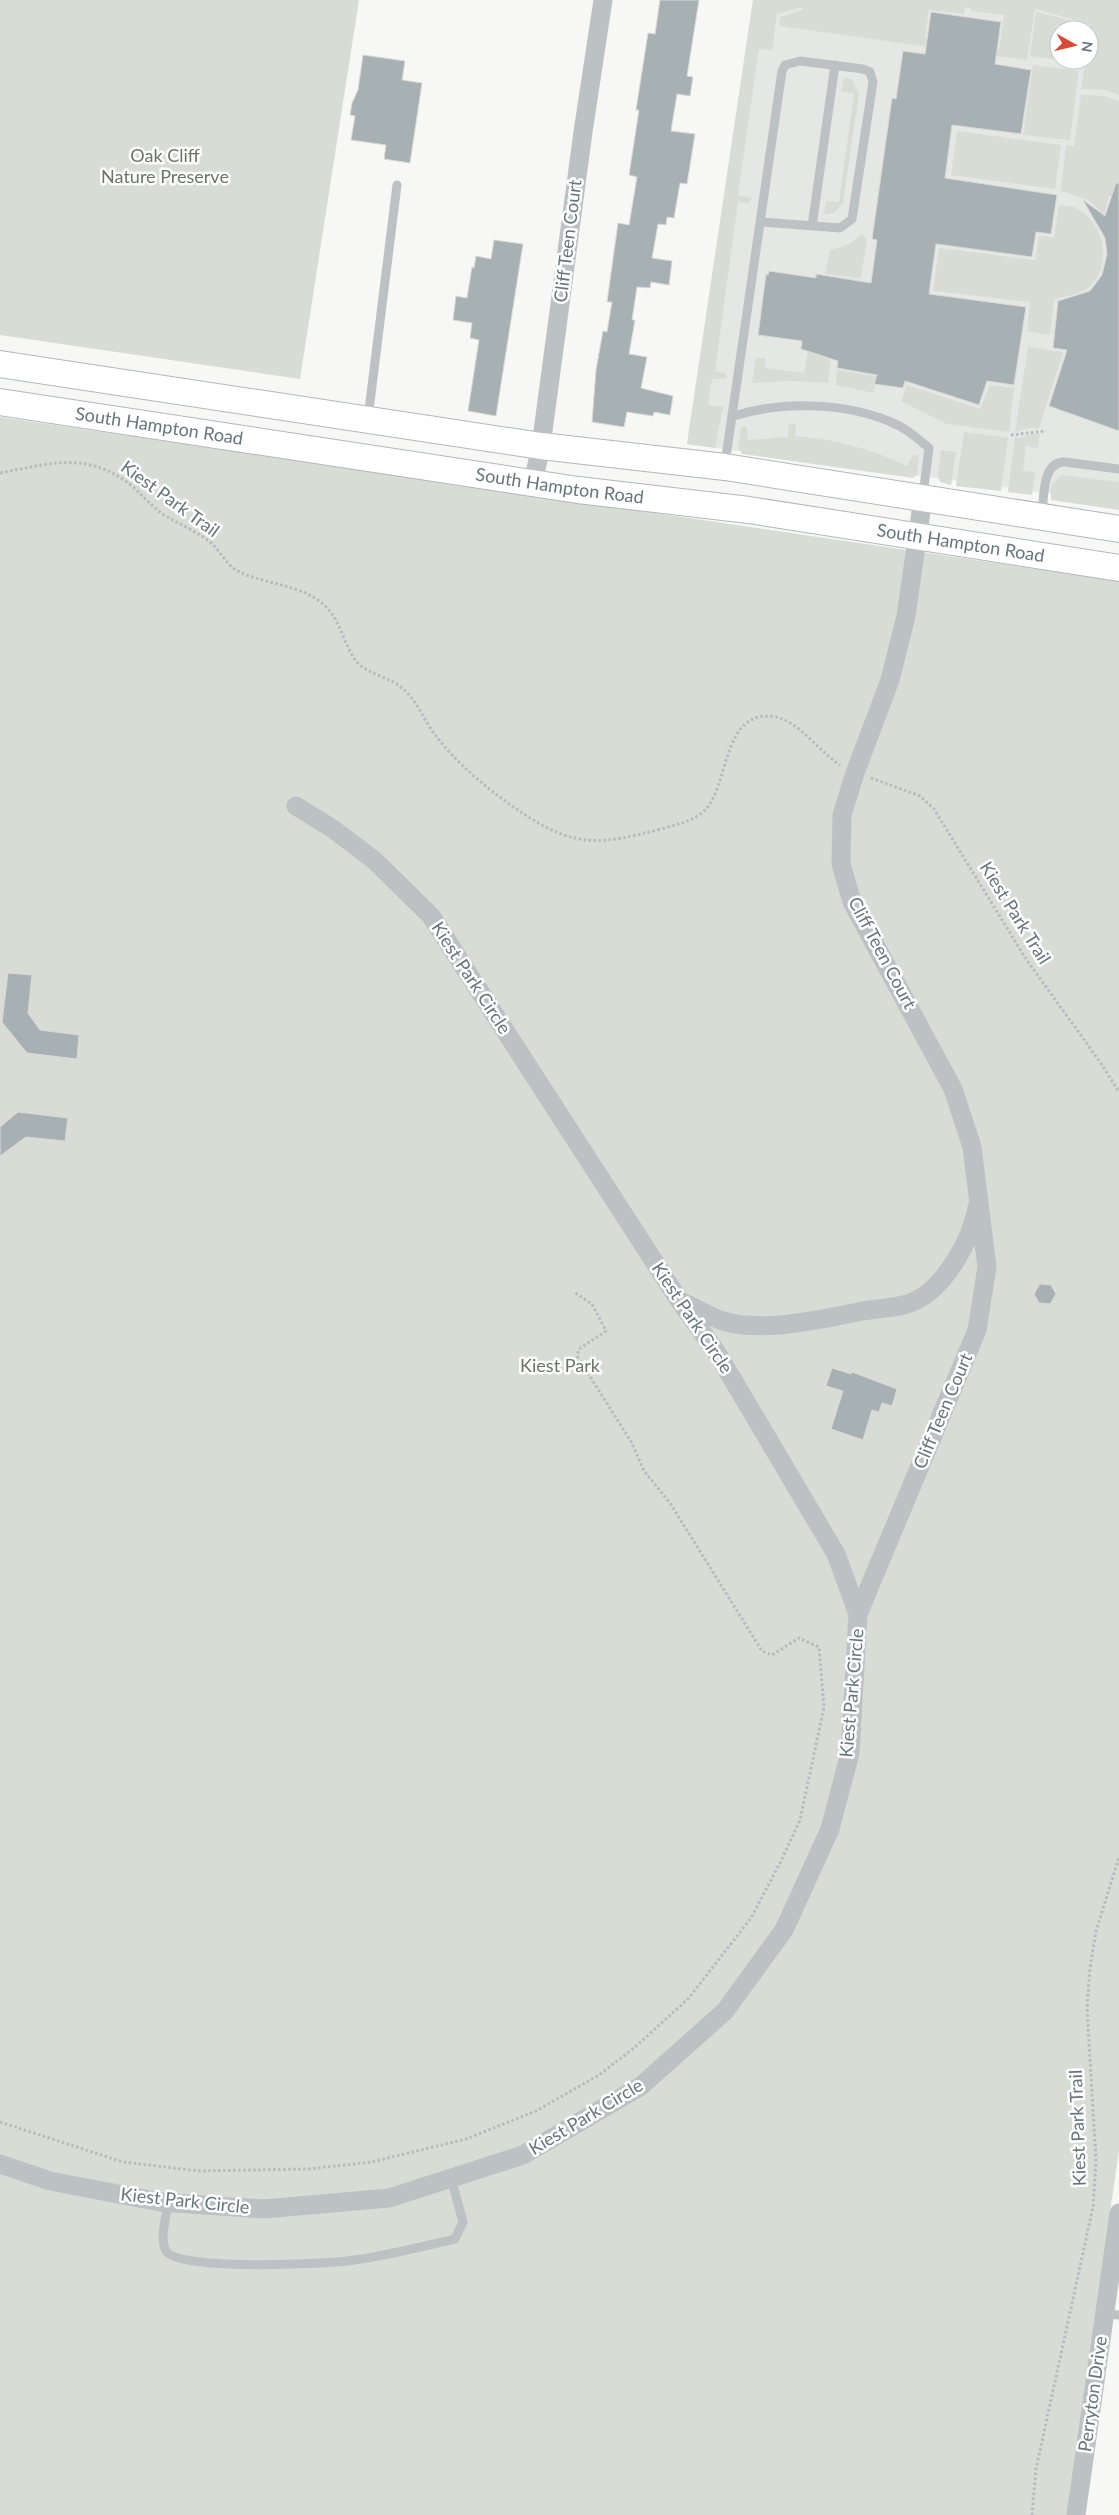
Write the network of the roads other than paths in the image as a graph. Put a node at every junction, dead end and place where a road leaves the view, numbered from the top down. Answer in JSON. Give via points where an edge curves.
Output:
{"nodes":[{"id":1,"x":604,"y":0,"type":"edge"},
{"id":2,"x":834,"y":65,"type":"junction"},
{"id":3,"x":397,"y":185,"type":"dead end"},
{"id":4,"x":761,"y":222,"type":"junction"},
{"id":5,"x":812,"y":226,"type":"junction"},
{"id":6,"x":0,"y":364,"type":"edge"},
{"id":7,"x":0,"y":402,"type":"edge"},
{"id":8,"x":733,"y":416,"type":"junction"},
{"id":9,"x":368,"y":420,"type":"junction"},
{"id":10,"x":541,"y":446,"type":"junction"},
{"id":11,"x":724,"y":467,"type":"junction"},
{"id":12,"x":1119,"y":469,"type":"edge"},
{"id":13,"x":533,"y":483,"type":"junction"},
{"id":14,"x":923,"y":498,"type":"junction"},
{"id":15,"x":1041,"y":516,"type":"junction"},
{"id":16,"x":1119,"y":528,"type":"edge"},
{"id":17,"x":917,"y":536,"type":"junction"},
{"id":18,"x":1119,"y":568,"type":"edge"},
{"id":19,"x":296,"y":806,"type":"dead end"},
{"id":20,"x":978,"y":1199,"type":"junction"},
{"id":21,"x":679,"y":1300,"type":"junction"},
{"id":22,"x":858,"y":1614,"type":"junction"},
{"id":23,"x":0,"y":2164,"type":"edge"},
{"id":24,"x":451,"y":2178,"type":"junction"},
{"id":25,"x":168,"y":2202,"type":"junction"},
{"id":26,"x":1119,"y":2213,"type":"edge"},
{"id":27,"x":1112,"y":2314,"type":"edge"},
{"id":28,"x":1076,"y":2515,"type":"edge"}],
"edges":[{"from":1,"to":10,"type":"street","name":"Cliff Teen Court","via":[[581,141]]},
{"from":2,"to":4,"type":"lane","via":[[792,61],[782,71]]},
{"from":2,"to":5,"type":"lane"},
{"from":2,"to":5,"type":"lane","via":[[867,70],[873,82],[852,219],[840,228]]},
{"from":3,"to":9,"type":"lane"},
{"from":4,"to":5,"type":"lane"},
{"from":4,"to":8,"type":"lane"},
{"from":6,"to":9,"type":"main road","name":"South Hampton Road"},
{"from":7,"to":13,"type":"main road","name":"South Hampton Road"},
{"from":8,"to":11,"type":"lane"},
{"from":8,"to":14,"type":"lane","via":[[772,408],[827,408],[849,410],[892,422],[911,432],[929,448]]},
{"from":9,"to":10,"type":"main road","name":"South Hampton Road"},
{"from":10,"to":11,"type":"main road","name":"South Hampton Road"},
{"from":10,"to":13,"type":"street","name":"Cliff Teen Court"},
{"from":11,"to":14,"type":"main road","name":"South Hampton Road"},
{"from":12,"to":15,"type":"lane","via":[[1065,462],[1053,465],[1047,475]]},
{"from":13,"to":17,"type":"main road","name":"South Hampton Road","via":[[749,510]]},
{"from":14,"to":15,"type":"main road","name":"South Hampton Road"},
{"from":14,"to":17,"type":"street","name":"Cliff Teen Court"},
{"from":15,"to":16,"type":"main road","name":"South Hampton Road"},
{"from":17,"to":18,"type":"main road","name":"South Hampton Road"},
{"from":17,"to":20,"type":"street","name":"Cliff Teen Court","via":[[906,616],[890,680],[842,816],[840,864],[852,902],[953,1089],[972,1147]]},
{"from":19,"to":21,"type":"street","name":"Kiest Park Circle","via":[[374,860],[431,916]]},
{"from":20,"to":21,"type":"street","name":"Cliff Teen Court","via":[[975,1221],[962,1250],[937,1285],[915,1301],[764,1326],[721,1320]]},
{"from":20,"to":22,"type":"street","name":"Cliff Teen Court","via":[[987,1267],[977,1330]]},
{"from":21,"to":22,"type":"street","name":"Kiest Park Circle","via":[[717,1353],[836,1554]]},
{"from":22,"to":24,"type":"street","name":"Kiest Park Circle","via":[[850,1753],[830,1829],[784,1930],[725,2011],[641,2086],[523,2155]]},
{"from":23,"to":25,"type":"street","name":"Kiest Park Circle","via":[[50,2181]]},
{"from":24,"to":25,"type":"street","name":"Kiest Park Circle","via":[[389,2198],[264,2210]]},
{"from":24,"to":25,"type":"lane","via":[[463,2222],[455,2239],[348,2261],[261,2266],[206,2263],[171,2256],[166,2252],[163,2241]]},
{"from":26,"to":27,"type":"street","name":"Perryton Drive"},
{"from":27,"to":28,"type":"street","name":"Perryton Drive"}]}
